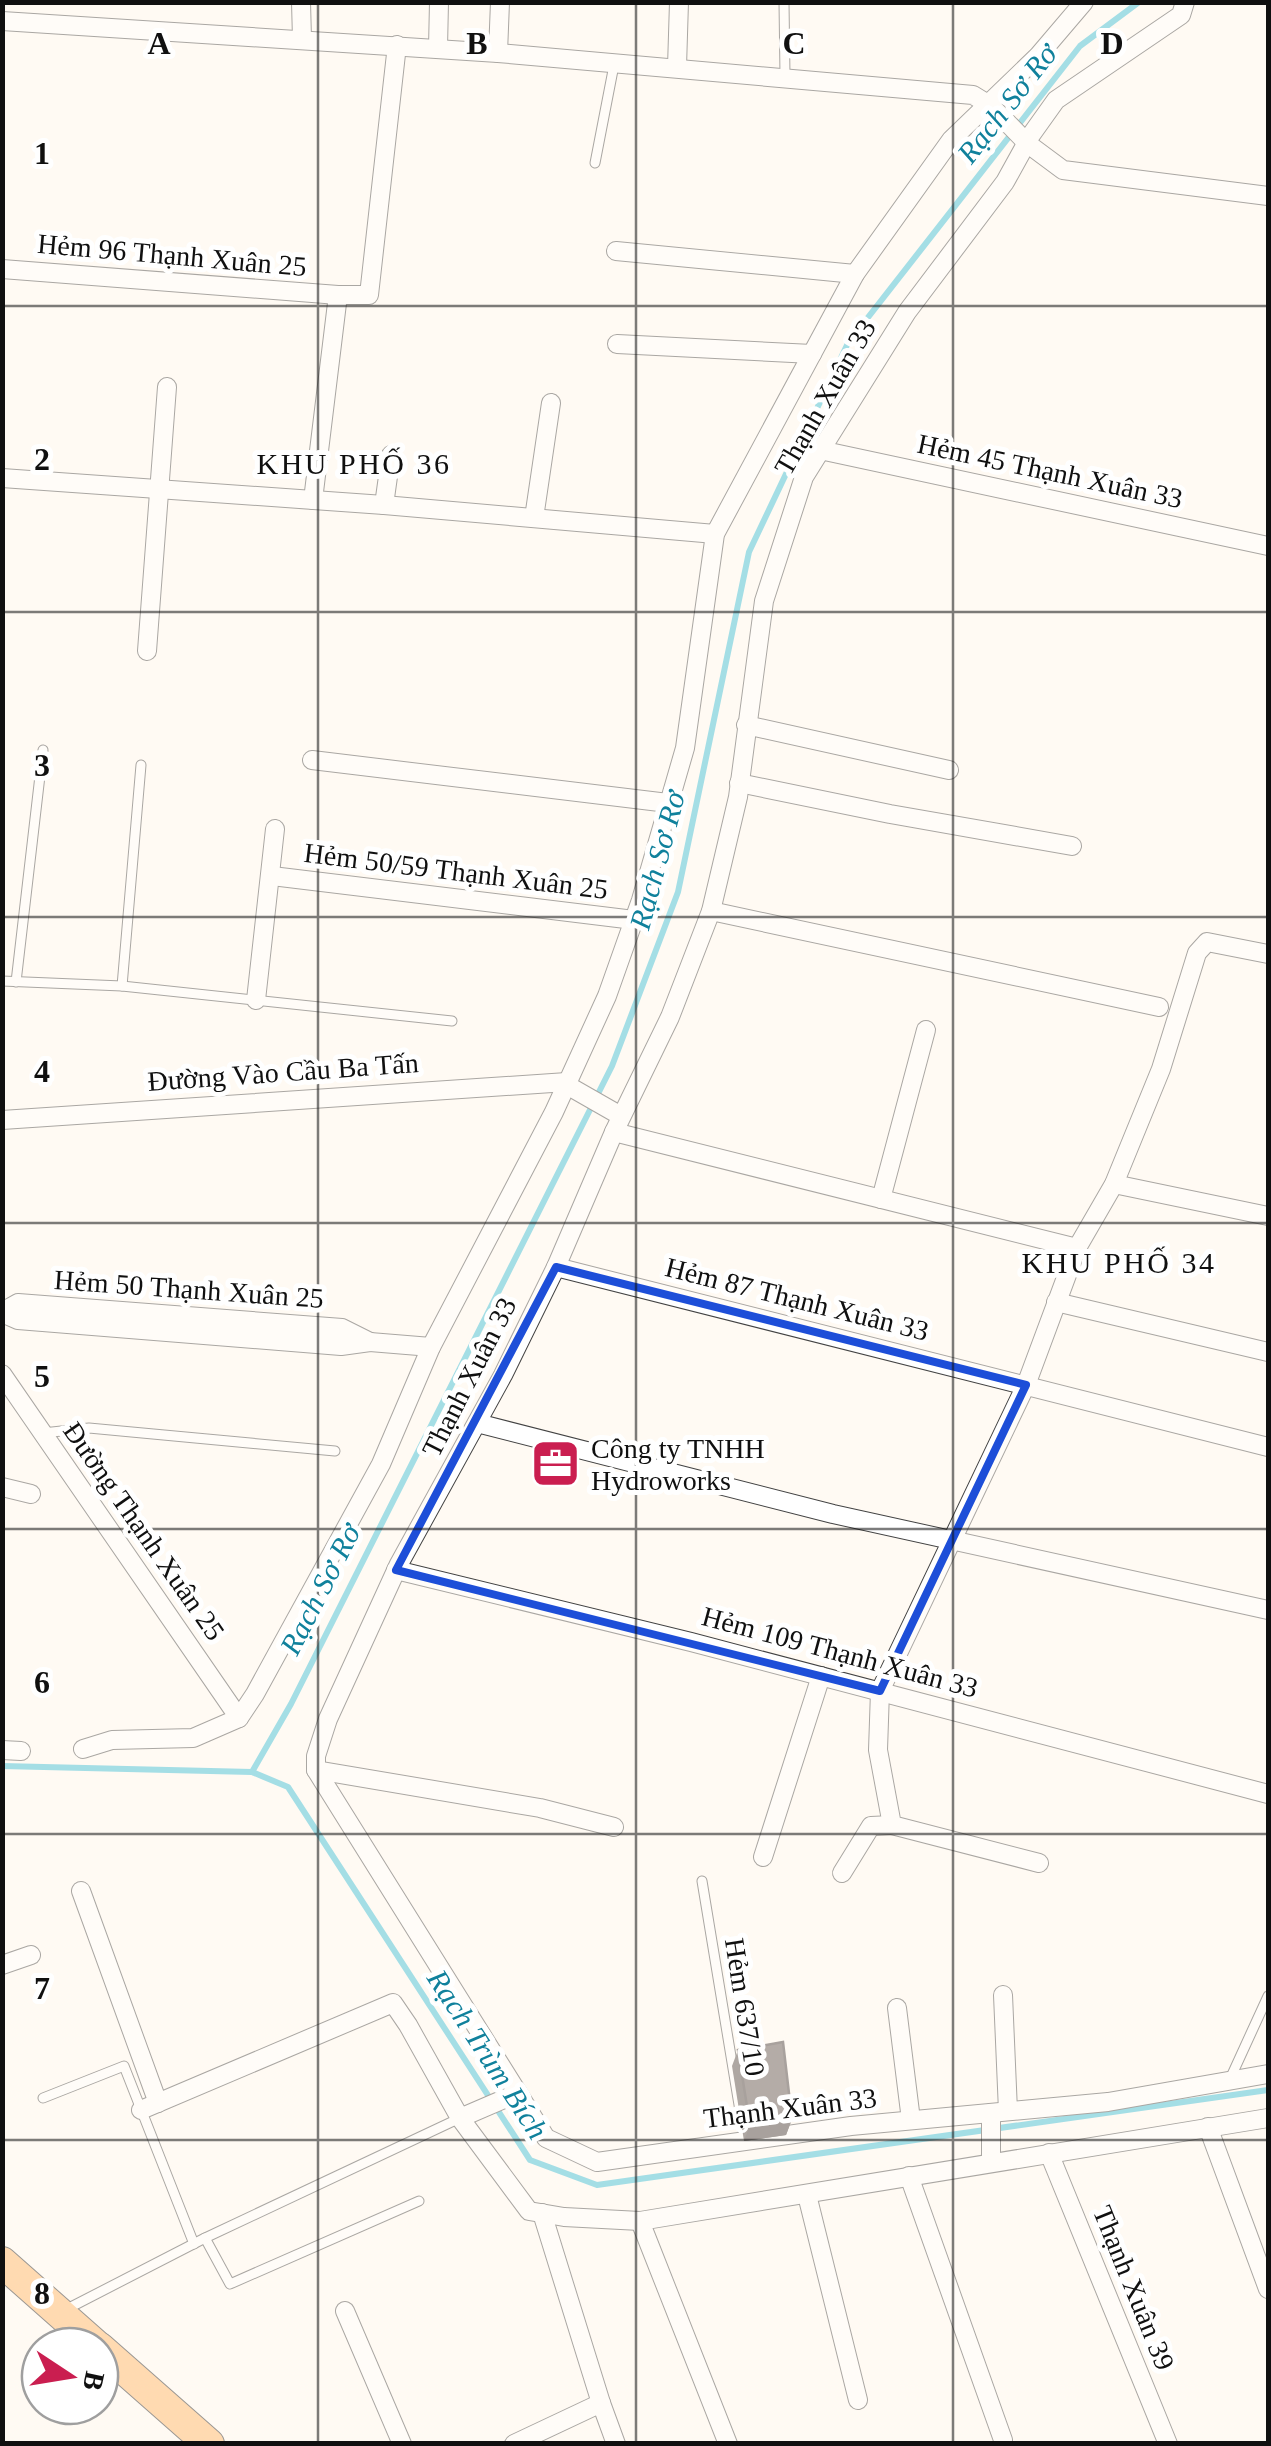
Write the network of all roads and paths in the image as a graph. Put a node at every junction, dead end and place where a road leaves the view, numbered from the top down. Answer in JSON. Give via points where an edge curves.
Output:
{"nodes":[{"id":1,"x":302,"y":2,"type":"edge"},
{"id":2,"x":438,"y":2,"type":"edge"},
{"id":3,"x":500,"y":2,"type":"edge"},
{"id":4,"x":679,"y":2,"type":"edge"},
{"id":5,"x":784,"y":2,"type":"edge"},
{"id":6,"x":1084,"y":2,"type":"edge"},
{"id":7,"x":1185,"y":2,"type":"edge"},
{"id":8,"x":2,"y":21,"type":"edge"},
{"id":9,"x":302,"y":38,"type":"junction"},
{"id":10,"x":397,"y":46,"type":"junction"},
{"id":11,"x":438,"y":48,"type":"junction"},
{"id":12,"x":498,"y":53,"type":"junction"},
{"id":13,"x":615,"y":62,"type":"junction"},
{"id":14,"x":677,"y":67,"type":"junction"},
{"id":15,"x":785,"y":76,"type":"junction"},
{"id":16,"x":989,"y":104,"type":"junction"},
{"id":17,"x":1026,"y":142,"type":"junction"},
{"id":18,"x":595,"y":163,"type":"dead end"},
{"id":19,"x":1268,"y":196,"type":"edge"},
{"id":20,"x":616,"y":251,"type":"dead end"},
{"id":21,"x":2,"y":268,"type":"edge"},
{"id":22,"x":856,"y":274,"type":"junction"},
{"id":23,"x":338,"y":296,"type":"junction"},
{"id":24,"x":617,"y":344,"type":"dead end"},
{"id":25,"x":812,"y":354,"type":"junction"},
{"id":26,"x":167,"y":388,"type":"dead end"},
{"id":27,"x":550,"y":404,"type":"dead end"},
{"id":28,"x":820,"y":450,"type":"junction"},
{"id":29,"x":390,"y":455,"type":"dead end"},
{"id":30,"x":2,"y":478,"type":"edge"},
{"id":31,"x":159,"y":489,"type":"junction"},
{"id":32,"x":313,"y":500,"type":"junction"},
{"id":33,"x":384,"y":505,"type":"junction"},
{"id":34,"x":534,"y":518,"type":"junction"},
{"id":35,"x":714,"y":534,"type":"junction"},
{"id":36,"x":1268,"y":546,"type":"edge"},
{"id":37,"x":147,"y":651,"type":"dead end"},
{"id":38,"x":746,"y":725,"type":"junction"},
{"id":39,"x":43,"y":750,"type":"dead end"},
{"id":40,"x":312,"y":760,"type":"dead end"},
{"id":41,"x":141,"y":765,"type":"dead end"},
{"id":42,"x":949,"y":770,"type":"dead end"},
{"id":43,"x":739,"y":782,"type":"junction"},
{"id":44,"x":668,"y":803,"type":"junction"},
{"id":45,"x":275,"y":829,"type":"dead end"},
{"id":46,"x":1072,"y":846,"type":"dead end"},
{"id":47,"x":272,"y":876,"type":"junction"},
{"id":48,"x":711,"y":912,"type":"junction"},
{"id":49,"x":634,"y":920,"type":"junction"},
{"id":50,"x":1268,"y":954,"type":"edge"},
{"id":51,"x":2,"y":981,"type":"edge"},
{"id":52,"x":16,"y":982,"type":"junction"},
{"id":53,"x":122,"y":986,"type":"junction"},
{"id":54,"x":256,"y":1000,"type":"junction"},
{"id":55,"x":1159,"y":1007,"type":"dead end"},
{"id":56,"x":452,"y":1021,"type":"dead end"},
{"id":57,"x":926,"y":1030,"type":"dead end"},
{"id":58,"x":567,"y":1082,"type":"junction"},
{"id":59,"x":2,"y":1120,"type":"edge"},
{"id":60,"x":617,"y":1124,"type":"junction"},
{"id":61,"x":1114,"y":1184,"type":"junction"},
{"id":62,"x":881,"y":1199,"type":"junction"},
{"id":63,"x":1268,"y":1216,"type":"edge"},
{"id":64,"x":1077,"y":1248,"type":"junction"},
{"id":65,"x":556,"y":1267,"type":"junction"},
{"id":66,"x":1056,"y":1302,"type":"junction"},
{"id":67,"x":2,"y":1312,"type":"edge"},
{"id":68,"x":431,"y":1347,"type":"junction"},
{"id":69,"x":1268,"y":1352,"type":"edge"},
{"id":70,"x":2,"y":1374,"type":"edge"},
{"id":71,"x":1026,"y":1385,"type":"junction"},
{"id":72,"x":478,"y":1423,"type":"junction"},
{"id":73,"x":43,"y":1433,"type":"junction"},
{"id":74,"x":1268,"y":1447,"type":"edge"},
{"id":75,"x":334,"y":1451,"type":"dead end"},
{"id":76,"x":2,"y":1487,"type":"edge"},
{"id":77,"x":31,"y":1494,"type":"dead end"},
{"id":78,"x":953,"y":1542,"type":"junction"},
{"id":79,"x":396,"y":1570,"type":"junction"},
{"id":80,"x":1268,"y":1610,"type":"edge"},
{"id":81,"x":821,"y":1676,"type":"junction"},
{"id":82,"x":880,"y":1691,"type":"junction"},
{"id":83,"x":239,"y":1718,"type":"junction"},
{"id":84,"x":82,"y":1749,"type":"dead end"},
{"id":85,"x":316,"y":1770,"type":"junction"},
{"id":86,"x":1268,"y":1794,"type":"edge"},
{"id":87,"x":892,"y":1826,"type":"junction"},
{"id":88,"x":614,"y":1827,"type":"dead end"},
{"id":89,"x":763,"y":1857,"type":"dead end"},
{"id":90,"x":1039,"y":1863,"type":"dead end"},
{"id":91,"x":842,"y":1872,"type":"dead end"},
{"id":92,"x":702,"y":1881,"type":"dead end"},
{"id":93,"x":81,"y":1891,"type":"dead end"},
{"id":94,"x":31,"y":1955,"type":"dead end"},
{"id":95,"x":2,"y":1965,"type":"edge"},
{"id":96,"x":1003,"y":1995,"type":"dead end"},
{"id":97,"x":1268,"y":1996,"type":"edge"},
{"id":98,"x":897,"y":2008,"type":"dead end"},
{"id":99,"x":1268,"y":2074,"type":"edge"},
{"id":100,"x":1228,"y":2081,"type":"junction"},
{"id":101,"x":518,"y":2093,"type":"junction"},
{"id":102,"x":43,"y":2098,"type":"dead end"},
{"id":103,"x":149,"y":2106,"type":"junction"},
{"id":104,"x":999,"y":2112,"type":"junction"},
{"id":105,"x":460,"y":2118,"type":"junction"},
{"id":106,"x":1268,"y":2118,"type":"edge"},
{"id":107,"x":911,"y":2120,"type":"junction"},
{"id":108,"x":1208,"y":2127,"type":"junction"},
{"id":109,"x":744,"y":2141,"type":"junction"},
{"id":110,"x":1049,"y":2152,"type":"junction"},
{"id":111,"x":991,"y":2162,"type":"junction"},
{"id":112,"x":909,"y":2176,"type":"junction"},
{"id":113,"x":807,"y":2195,"type":"junction"},
{"id":114,"x":419,"y":2201,"type":"dead end"},
{"id":115,"x":542,"y":2214,"type":"junction"},
{"id":116,"x":640,"y":2221,"type":"junction"},
{"id":117,"x":205,"y":2238,"type":"junction"},
{"id":118,"x":194,"y":2244,"type":"junction"},
{"id":119,"x":2,"y":2262,"type":"edge"},
{"id":120,"x":1268,"y":2289,"type":"edge"},
{"id":121,"x":346,"y":2311,"type":"dead end"},
{"id":122,"x":59,"y":2313,"type":"junction"},
{"id":123,"x":74,"y":2326,"type":"edge"},
{"id":124,"x":120,"y":2366,"type":"edge"},
{"id":125,"x":858,"y":2400,"type":"dead end"},
{"id":126,"x":602,"y":2403,"type":"junction"},
{"id":127,"x":1000,"y":2442,"type":"edge"},
{"id":128,"x":209,"y":2444,"type":"edge"},
{"id":129,"x":402,"y":2444,"type":"edge"},
{"id":130,"x":514,"y":2444,"type":"edge"},
{"id":131,"x":616,"y":2444,"type":"edge"},
{"id":132,"x":728,"y":2444,"type":"edge"},
{"id":133,"x":1168,"y":2444,"type":"edge"}],
"edges":[{"from":1,"to":9,"type":"street"},
{"from":2,"to":11,"type":"street"},
{"from":3,"to":12,"type":"street"},
{"from":4,"to":14,"type":"street"},
{"from":5,"to":15,"type":"lane"},
{"from":6,"to":16,"type":"street"},
{"from":7,"to":17,"type":"street","name":"Thạnh Xuân 33","via":[[1181,15],[1056,100]]},
{"from":8,"to":9,"type":"street"},
{"from":9,"to":10,"type":"street"},
{"from":10,"to":11,"type":"street"},
{"from":10,"to":23,"type":"street","via":[[369,295]]},
{"from":11,"to":12,"type":"street"},
{"from":12,"to":13,"type":"street"},
{"from":13,"to":14,"type":"street"},
{"from":13,"to":18,"type":"lane"},
{"from":14,"to":15,"type":"street"},
{"from":15,"to":16,"type":"street","via":[[973,94]]},
{"from":16,"to":17,"type":"street"},
{"from":16,"to":22,"type":"street","via":[[951,140]]},
{"from":17,"to":19,"type":"street","via":[[1062,170]]},
{"from":17,"to":28,"type":"street","name":"Thạnh Xuân 33","via":[[1006,182],[906,312]]},
{"from":20,"to":22,"type":"street"},
{"from":21,"to":23,"type":"street","name":"Hẻm 96 Thạnh Xuân 25"},
{"from":22,"to":25,"type":"street"},
{"from":23,"to":32,"type":"street"},
{"from":24,"to":25,"type":"street"},
{"from":25,"to":35,"type":"street"},
{"from":26,"to":31,"type":"street"},
{"from":27,"to":34,"type":"street"},
{"from":28,"to":36,"type":"street","name":"Hẻm 45 Thạnh Xuân 33"},
{"from":28,"to":38,"type":"street","name":"Thạnh Xuân 33","via":[[804,478],[764,601]]},
{"from":29,"to":33,"type":"street"},
{"from":30,"to":31,"type":"street"},
{"from":31,"to":32,"type":"street"},
{"from":31,"to":37,"type":"street"},
{"from":32,"to":33,"type":"street"},
{"from":33,"to":34,"type":"street"},
{"from":34,"to":35,"type":"street"},
{"from":35,"to":44,"type":"street","via":[[685,748]]},
{"from":38,"to":42,"type":"street"},
{"from":38,"to":43,"type":"street","name":"Thạnh Xuân 33"},
{"from":39,"to":52,"type":"lane"},
{"from":40,"to":44,"type":"street"},
{"from":41,"to":53,"type":"lane"},
{"from":43,"to":46,"type":"street"},
{"from":43,"to":48,"type":"street","name":"Thạnh Xuân 33"},
{"from":44,"to":49,"type":"street"},
{"from":45,"to":47,"type":"street"},
{"from":47,"to":49,"type":"street","name":"Hẻm 50/59 Thạnh Xuân 25"},
{"from":47,"to":54,"type":"street"},
{"from":48,"to":55,"type":"street"},
{"from":48,"to":60,"type":"street","name":"Thạnh Xuân 33","via":[[670,1017]]},
{"from":49,"to":58,"type":"street","via":[[608,996]]},
{"from":50,"to":61,"type":"street","via":[[1207,942],[1198,952],[1161,1069]]},
{"from":51,"to":52,"type":"lane"},
{"from":52,"to":53,"type":"lane"},
{"from":53,"to":54,"type":"lane"},
{"from":54,"to":56,"type":"lane"},
{"from":57,"to":62,"type":"street"},
{"from":58,"to":59,"type":"street","name":"Đường Vào Cầu Ba Tấn"},
{"from":58,"to":60,"type":"street"},
{"from":58,"to":68,"type":"street"},
{"from":60,"to":62,"type":"street"},
{"from":60,"to":65,"type":"street","name":"Thạnh Xuân 33"},
{"from":61,"to":63,"type":"street"},
{"from":61,"to":64,"type":"street"},
{"from":62,"to":64,"type":"street"},
{"from":64,"to":66,"type":"street"},
{"from":65,"to":71,"type":"street","name":"Hẻm 87 Thạnh Xuân 33"},
{"from":65,"to":72,"type":"street","name":"Thạnh Xuân 33"},
{"from":66,"to":69,"type":"street"},
{"from":66,"to":71,"type":"street"},
{"from":67,"to":68,"type":"street","name":"Hẻm 50 Thạnh Xuân 25","via":[[18,1320]]},
{"from":68,"to":83,"type":"street","via":[[382,1464]]},
{"from":70,"to":73,"type":"street","name":"Đường Thạnh Xuân 25"},
{"from":71,"to":74,"type":"street","name":"Hẻm 87 Thạnh Xuân 33"},
{"from":71,"to":78,"type":"street"},
{"from":72,"to":78,"type":"street"},
{"from":72,"to":79,"type":"street","name":"Thạnh Xuân 33"},
{"from":73,"to":75,"type":"lane","via":[[89,1428]]},
{"from":73,"to":83,"type":"street","name":"Đường Thạnh Xuân 25"},
{"from":76,"to":77,"type":"street"},
{"from":78,"to":80,"type":"street"},
{"from":78,"to":82,"type":"street"},
{"from":79,"to":81,"type":"street","name":"Hẻm 109 Thạnh Xuân 33"},
{"from":79,"to":85,"type":"street","name":"Thạnh Xuân 33","via":[[328,1719]]},
{"from":81,"to":82,"type":"street","name":"Hẻm 109 Thạnh Xuân 33"},
{"from":81,"to":89,"type":"street"},
{"from":82,"to":86,"type":"street","name":"Hẻm 109 Thạnh Xuân 33"},
{"from":82,"to":87,"type":"street","via":[[878,1750]]},
{"from":83,"to":84,"type":"street","via":[[193,1738],[112,1740]]},
{"from":85,"to":88,"type":"street"},
{"from":85,"to":101,"type":"street","name":"Thạnh Xuân 33"},
{"from":87,"to":90,"type":"street"},
{"from":87,"to":91,"type":"street","via":[[871,1826]]},
{"from":92,"to":109,"type":"lane","name":"Hẻm 637/10"},
{"from":93,"to":103,"type":"street"},
{"from":94,"to":95,"type":"street"},
{"from":96,"to":104,"type":"street"},
{"from":97,"to":100,"type":"lane"},
{"from":98,"to":107,"type":"street"},
{"from":99,"to":100,"type":"street","name":"Thạnh Xuân 33"},
{"from":100,"to":104,"type":"street","name":"Thạnh Xuân 33"},
{"from":101,"to":105,"type":"street"},
{"from":101,"to":109,"type":"street","name":"Thạnh Xuân 33","via":[[546,2138],[598,2162]]},
{"from":102,"to":103,"type":"lane","via":[[124,2066]]},
{"from":103,"to":105,"type":"street","via":[[393,2004]]},
{"from":103,"to":118,"type":"lane"},
{"from":104,"to":107,"type":"street","name":"Thạnh Xuân 33"},
{"from":104,"to":111,"type":"street"},
{"from":105,"to":115,"type":"street","via":[[529,2212]]},
{"from":105,"to":117,"type":"lane"},
{"from":106,"to":108,"type":"street"},
{"from":107,"to":109,"type":"street","name":"Thạnh Xuân 33"},
{"from":108,"to":110,"type":"street"},
{"from":108,"to":120,"type":"street"},
{"from":110,"to":111,"type":"street"},
{"from":110,"to":133,"type":"street","name":"Thạnh Xuân 39"},
{"from":111,"to":112,"type":"street"},
{"from":112,"to":113,"type":"street"},
{"from":112,"to":127,"type":"street"},
{"from":113,"to":116,"type":"street"},
{"from":113,"to":125,"type":"street"},
{"from":114,"to":117,"type":"lane","via":[[230,2284]]},
{"from":115,"to":116,"type":"street"},
{"from":115,"to":126,"type":"street"},
{"from":116,"to":132,"type":"street"},
{"from":117,"to":118,"type":"lane"},
{"from":118,"to":122,"type":"lane"},
{"from":119,"to":122,"type":"main road"},
{"from":121,"to":129,"type":"street"},
{"from":122,"to":123,"type":"main road"},
{"from":124,"to":128,"type":"main road"},
{"from":126,"to":130,"type":"street"},
{"from":126,"to":131,"type":"street"}]}
